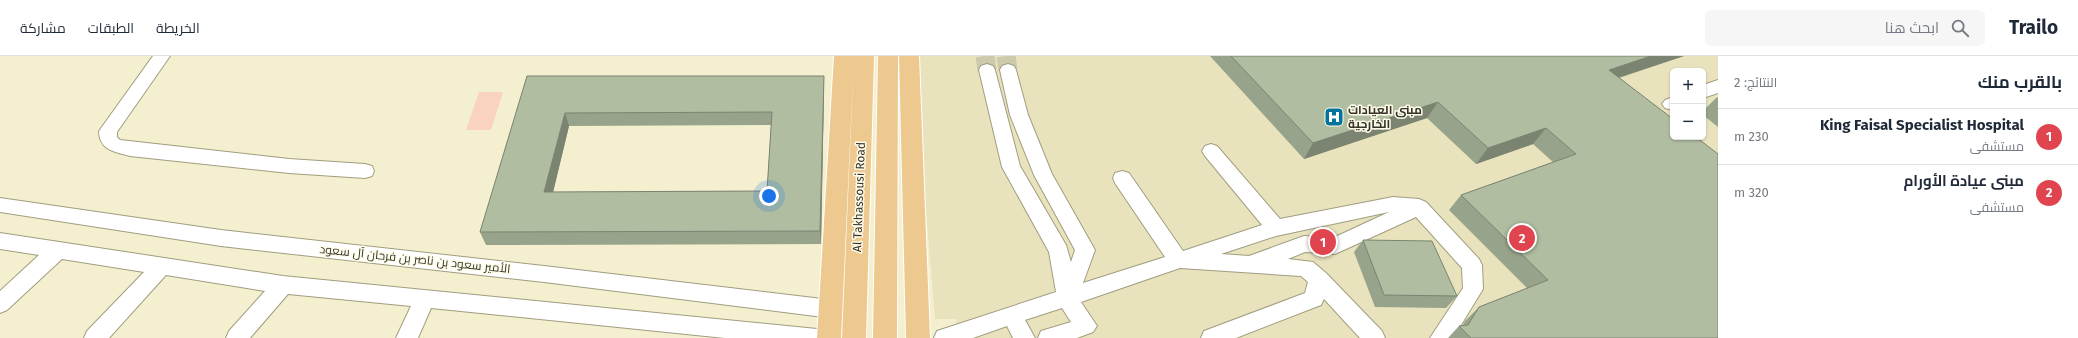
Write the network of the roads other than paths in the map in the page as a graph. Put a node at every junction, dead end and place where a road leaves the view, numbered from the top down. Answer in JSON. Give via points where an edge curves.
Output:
{"nodes":[{"id":1,"x":162,"y":56,"type":"edge"},
{"id":2,"x":844,"y":56,"type":"edge"},
{"id":3,"x":864,"y":56,"type":"edge"},
{"id":4,"x":888,"y":56,"type":"edge"},
{"id":5,"x":909,"y":56,"type":"edge"},
{"id":6,"x":987,"y":70,"type":"tunnel mouth"},
{"id":7,"x":1008,"y":70,"type":"tunnel mouth"},
{"id":8,"x":1718,"y":86,"type":"edge"},
{"id":9,"x":1706,"y":91,"type":"edge"},
{"id":10,"x":1211,"y":151,"type":"dead end"},
{"id":11,"x":365,"y":171,"type":"dead end"},
{"id":12,"x":1122,"y":178,"type":"dead end"},
{"id":13,"x":0,"y":205,"type":"edge"},
{"id":14,"x":1419,"y":207,"type":"junction"},
{"id":15,"x":1276,"y":228,"type":"junction"},
{"id":16,"x":0,"y":241,"type":"edge"},
{"id":17,"x":57,"y":251,"type":"junction"},
{"id":18,"x":1178,"y":260,"type":"junction"},
{"id":19,"x":1250,"y":264,"type":"junction"},
{"id":20,"x":161,"y":267,"type":"junction"},
{"id":21,"x":1320,"y":279,"type":"junction"},
{"id":22,"x":283,"y":285,"type":"junction"},
{"id":23,"x":917,"y":294,"type":"junction"},
{"id":24,"x":1067,"y":299,"type":"junction"},
{"id":25,"x":424,"y":300,"type":"junction"},
{"id":26,"x":0,"y":304,"type":"edge"},
{"id":27,"x":831,"y":309,"type":"junction"},
{"id":28,"x":1012,"y":316,"type":"junction"},
{"id":29,"x":95,"y":338,"type":"edge"},
{"id":30,"x":238,"y":338,"type":"edge"},
{"id":31,"x":407,"y":338,"type":"edge"},
{"id":32,"x":817,"y":338,"type":"edge"},
{"id":33,"x":829,"y":338,"type":"edge"},
{"id":34,"x":854,"y":338,"type":"edge"},
{"id":35,"x":885,"y":338,"type":"edge"},
{"id":36,"x":918,"y":338,"type":"edge"},
{"id":37,"x":940,"y":338,"type":"edge"},
{"id":38,"x":945,"y":338,"type":"edge"},
{"id":39,"x":1024,"y":338,"type":"edge"},
{"id":40,"x":1049,"y":338,"type":"edge"},
{"id":41,"x":1212,"y":338,"type":"edge"},
{"id":42,"x":1374,"y":338,"type":"edge"},
{"id":43,"x":1441,"y":338,"type":"edge"}],
"edges":[{"from":1,"to":11,"type":"street","via":[[108,131],[108,139],[114,145],[130,149],[289,166]]},
{"from":2,"to":27,"type":"main road"},
{"from":3,"to":34,"type":"main road","name":"Al Takhassousi Road"},
{"from":4,"to":35,"type":"main road"},
{"from":5,"to":23,"type":"main road"},
{"from":6,"to":24,"type":"street","via":[[1011,167],[1059,251]]},
{"from":7,"to":24,"type":"street","via":[[1018,115],[1043,175],[1085,250]]},
{"from":8,"to":9,"type":"street"},
{"from":10,"to":15,"type":"street"},
{"from":12,"to":18,"type":"street"},
{"from":13,"to":27,"type":"street","name":"الأمير سعود بن ناصر بن فرحان آل سعود","via":[[221,238]]},
{"from":14,"to":15,"type":"street","via":[[1393,204]]},
{"from":14,"to":19,"type":"street","via":[[1335,246],[1304,244]]},
{"from":14,"to":43,"type":"street","via":[[1472,265],[1474,289]]},
{"from":15,"to":18,"type":"street"},
{"from":16,"to":17,"type":"street"},
{"from":17,"to":20,"type":"street"},
{"from":17,"to":26,"type":"street"},
{"from":18,"to":19,"type":"street"},
{"from":18,"to":24,"type":"street"},
{"from":19,"to":21,"type":"street","via":[[1306,268]]},
{"from":20,"to":22,"type":"street"},
{"from":20,"to":29,"type":"street"},
{"from":21,"to":41,"type":"street","via":[[1314,299]]},
{"from":21,"to":42,"type":"street"},
{"from":22,"to":25,"type":"street"},
{"from":22,"to":30,"type":"street"},
{"from":23,"to":36,"type":"main road"},
{"from":23,"to":37,"type":"street","via":[[928,331]]},
{"from":24,"to":28,"type":"street"},
{"from":24,"to":40,"type":"street","via":[[1086,326]]},
{"from":25,"to":31,"type":"street"},
{"from":25,"to":32,"type":"street"},
{"from":27,"to":33,"type":"main road"},
{"from":28,"to":38,"type":"street"},
{"from":28,"to":39,"type":"street"}]}
